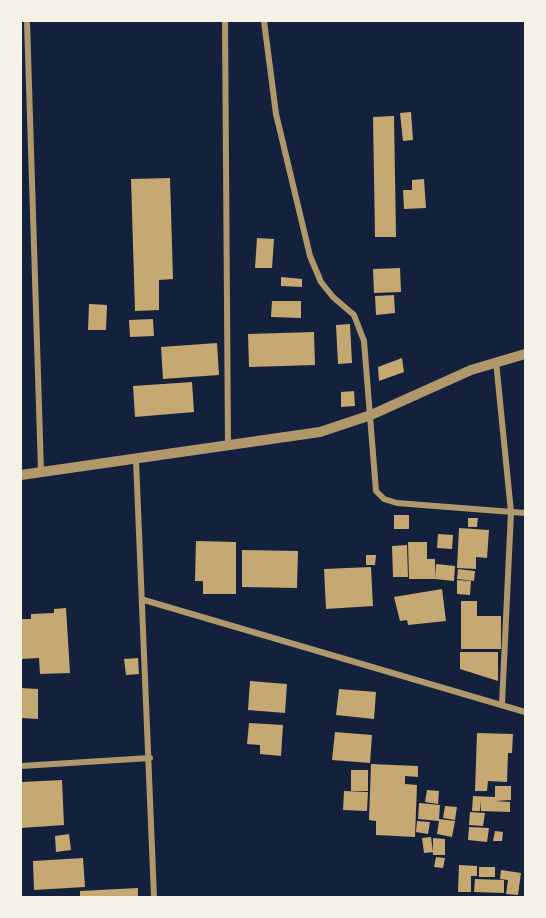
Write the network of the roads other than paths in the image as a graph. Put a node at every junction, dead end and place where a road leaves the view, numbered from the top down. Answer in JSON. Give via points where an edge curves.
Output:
{"nodes":[{"id":1,"x":27,"y":21,"type":"edge"},
{"id":2,"x":225,"y":21,"type":"edge"},
{"id":3,"x":264,"y":21,"type":"edge"},
{"id":4,"x":525,"y":354,"type":"edge"},
{"id":5,"x":496,"y":361,"type":"junction"},
{"id":6,"x":371,"y":415,"type":"junction"},
{"id":7,"x":228,"y":445,"type":"junction"},
{"id":8,"x":136,"y":460,"type":"junction"},
{"id":9,"x":41,"y":471,"type":"junction"},
{"id":10,"x":21,"y":475,"type":"edge"},
{"id":11,"x":511,"y":512,"type":"junction"},
{"id":12,"x":525,"y":513,"type":"edge"},
{"id":13,"x":144,"y":600,"type":"junction"},
{"id":14,"x":502,"y":704,"type":"junction"},
{"id":15,"x":525,"y":712,"type":"edge"},
{"id":16,"x":150,"y":758,"type":"junction"},
{"id":17,"x":21,"y":766,"type":"edge"},
{"id":18,"x":154,"y":897,"type":"edge"}],
"edges":[{"from":1,"to":9,"type":"street"},
{"from":2,"to":7,"type":"street"},
{"from":3,"to":6,"type":"street","via":[[276,114],[310,256],[321,282],[354,315],[364,341]]},
{"from":4,"to":5,"type":"street"},
{"from":5,"to":6,"type":"street"},
{"from":5,"to":11,"type":"street"},
{"from":6,"to":7,"type":"street","via":[[320,432]]},
{"from":6,"to":11,"type":"street","via":[[376,491],[384,500]]},
{"from":7,"to":8,"type":"street"},
{"from":8,"to":9,"type":"street"},
{"from":8,"to":13,"type":"street"},
{"from":9,"to":10,"type":"street"},
{"from":11,"to":12,"type":"street"},
{"from":11,"to":14,"type":"street"},
{"from":13,"to":14,"type":"street"},
{"from":13,"to":16,"type":"street"},
{"from":14,"to":15,"type":"street"},
{"from":16,"to":17,"type":"street"},
{"from":16,"to":18,"type":"street"}]}
